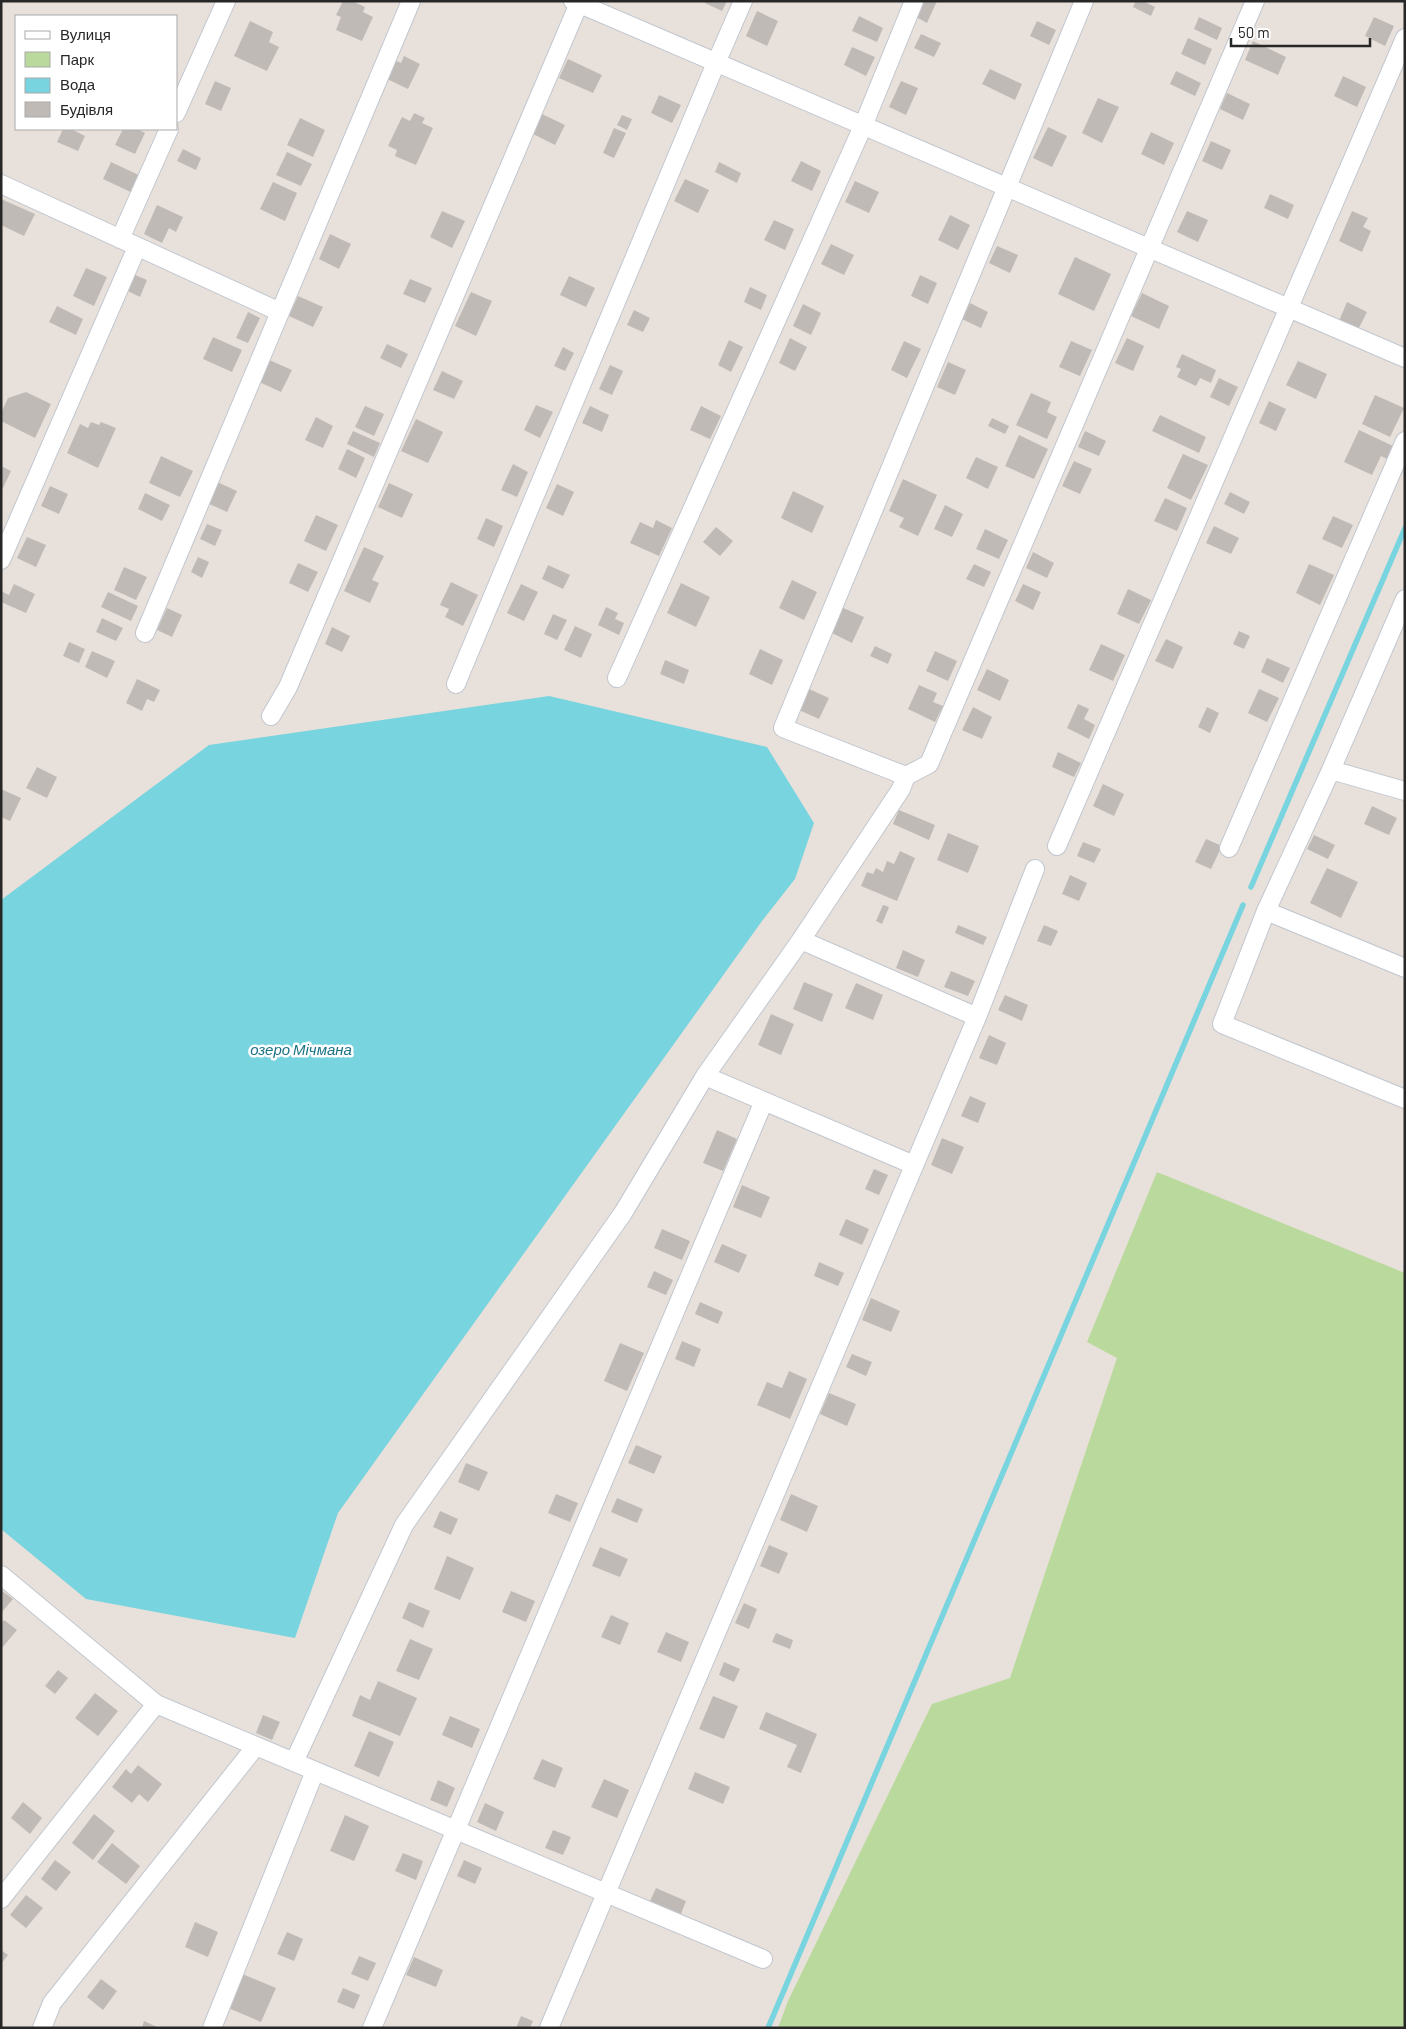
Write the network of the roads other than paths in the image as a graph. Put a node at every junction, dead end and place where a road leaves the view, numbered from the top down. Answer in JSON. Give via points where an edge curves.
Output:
{"nodes":[{"id":1,"x":226,"y":1,"type":"edge"},
{"id":2,"x":411,"y":1,"type":"edge"},
{"id":3,"x":744,"y":1,"type":"edge"},
{"id":4,"x":914,"y":1,"type":"edge"},
{"id":5,"x":1084,"y":1,"type":"edge"},
{"id":6,"x":1255,"y":1,"type":"edge"},
{"id":7,"x":577,"y":2,"type":"edge"},
{"id":8,"x":1405,"y":38,"type":"edge"},
{"id":9,"x":716,"y":63,"type":"junction"},
{"id":10,"x":178,"y":109,"type":"edge"},
{"id":11,"x":863,"y":126,"type":"junction"},
{"id":12,"x":169,"y":130,"type":"edge"},
{"id":13,"x":1,"y":184,"type":"edge"},
{"id":14,"x":1007,"y":187,"type":"junction"},
{"id":15,"x":120,"y":239,"type":"junction"},
{"id":16,"x":137,"y":247,"type":"junction"},
{"id":17,"x":1150,"y":249,"type":"junction"},
{"id":18,"x":1289,"y":308,"type":"junction"},
{"id":19,"x":280,"y":312,"type":"junction"},
{"id":20,"x":1405,"y":358,"type":"edge"},
{"id":21,"x":1405,"y":441,"type":"edge"},
{"id":22,"x":1,"y":560,"type":"edge"},
{"id":23,"x":1404,"y":604,"type":"edge"},
{"id":24,"x":145,"y":633,"type":"dead end"},
{"id":25,"x":617,"y":678,"type":"dead end"},
{"id":26,"x":456,"y":684,"type":"dead end"},
{"id":27,"x":271,"y":716,"type":"dead end"},
{"id":28,"x":1331,"y":770,"type":"junction"},
{"id":29,"x":906,"y":776,"type":"junction"},
{"id":30,"x":1405,"y":791,"type":"edge"},
{"id":31,"x":1057,"y":846,"type":"dead end"},
{"id":32,"x":1229,"y":848,"type":"dead end"},
{"id":33,"x":1035,"y":869,"type":"dead end"},
{"id":34,"x":1266,"y":911,"type":"junction"},
{"id":35,"x":801,"y":940,"type":"junction"},
{"id":36,"x":1405,"y":968,"type":"edge"},
{"id":37,"x":977,"y":1017,"type":"junction"},
{"id":38,"x":705,"y":1076,"type":"junction"},
{"id":39,"x":1405,"y":1099,"type":"edge"},
{"id":40,"x":764,"y":1101,"type":"junction"},
{"id":41,"x":914,"y":1165,"type":"junction"},
{"id":42,"x":1,"y":1575,"type":"edge"},
{"id":43,"x":156,"y":1704,"type":"junction"},
{"id":44,"x":256,"y":1746,"type":"junction"},
{"id":45,"x":294,"y":1762,"type":"junction"},
{"id":46,"x":316,"y":1771,"type":"junction"},
{"id":47,"x":456,"y":1830,"type":"junction"},
{"id":48,"x":606,"y":1893,"type":"junction"},
{"id":49,"x":1,"y":1899,"type":"edge"},
{"id":50,"x":764,"y":1958,"type":"dead end"},
{"id":51,"x":42,"y":2028,"type":"edge"},
{"id":52,"x":212,"y":2028,"type":"edge"},
{"id":53,"x":372,"y":2028,"type":"edge"},
{"id":54,"x":549,"y":2028,"type":"edge"}],
"edges":[{"from":1,"to":10,"type":"street"},
{"from":2,"to":19,"type":"street"},
{"from":3,"to":9,"type":"street"},
{"from":4,"to":11,"type":"street"},
{"from":5,"to":14,"type":"street"},
{"from":6,"to":17,"type":"street"},
{"from":7,"to":9,"type":"street"},
{"from":7,"to":27,"type":"street","via":[[288,688]]},
{"from":8,"to":18,"type":"street"},
{"from":9,"to":11,"type":"street"},
{"from":9,"to":26,"type":"street"},
{"from":11,"to":14,"type":"street"},
{"from":11,"to":25,"type":"street"},
{"from":12,"to":15,"type":"street"},
{"from":13,"to":15,"type":"street"},
{"from":14,"to":17,"type":"street"},
{"from":14,"to":29,"type":"street","via":[[783,728]]},
{"from":15,"to":16,"type":"street"},
{"from":16,"to":19,"type":"street"},
{"from":16,"to":22,"type":"street"},
{"from":17,"to":18,"type":"street"},
{"from":17,"to":29,"type":"street","via":[[929,764]]},
{"from":18,"to":20,"type":"street"},
{"from":18,"to":31,"type":"street"},
{"from":19,"to":24,"type":"street"},
{"from":21,"to":32,"type":"street"},
{"from":23,"to":28,"type":"street"},
{"from":28,"to":30,"type":"street"},
{"from":28,"to":34,"type":"street"},
{"from":29,"to":35,"type":"street","via":[[901,789]]},
{"from":33,"to":37,"type":"street"},
{"from":34,"to":36,"type":"street"},
{"from":34,"to":39,"type":"street","via":[[1222,1024]]},
{"from":35,"to":37,"type":"street"},
{"from":35,"to":38,"type":"street"},
{"from":37,"to":41,"type":"street"},
{"from":38,"to":40,"type":"street"},
{"from":38,"to":45,"type":"street","via":[[623,1212],[404,1525]]},
{"from":40,"to":41,"type":"street"},
{"from":40,"to":47,"type":"street"},
{"from":41,"to":48,"type":"street"},
{"from":42,"to":43,"type":"street"},
{"from":43,"to":44,"type":"street"},
{"from":43,"to":49,"type":"street"},
{"from":44,"to":45,"type":"street"},
{"from":44,"to":51,"type":"street","via":[[52,2003]]},
{"from":45,"to":46,"type":"street"},
{"from":46,"to":47,"type":"street"},
{"from":46,"to":52,"type":"street"},
{"from":47,"to":48,"type":"street"},
{"from":47,"to":53,"type":"street"},
{"from":48,"to":50,"type":"street"},
{"from":48,"to":54,"type":"street"}]}
